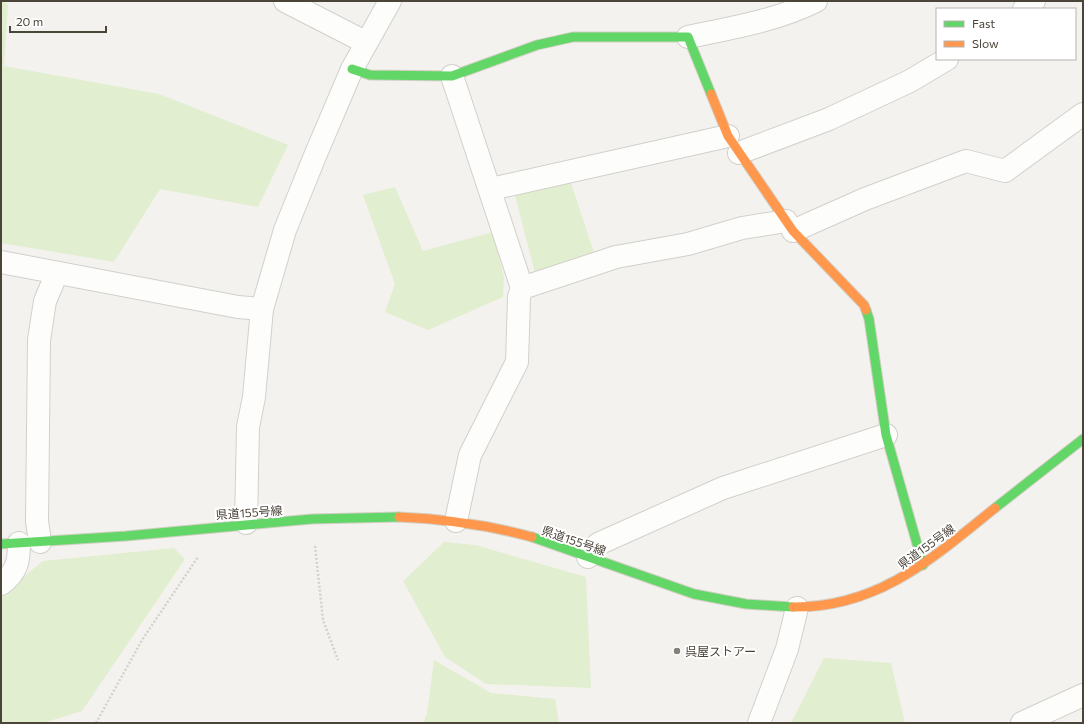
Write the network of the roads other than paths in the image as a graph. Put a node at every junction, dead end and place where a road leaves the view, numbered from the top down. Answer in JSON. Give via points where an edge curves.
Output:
{"nodes":[{"id":1,"x":285,"y":1,"type":"edge"},
{"id":2,"x":816,"y":1,"type":"edge"},
{"id":3,"x":1034,"y":1,"type":"edge"},
{"id":4,"x":388,"y":2,"type":"edge"},
{"id":5,"x":1025,"y":8,"type":"edge"},
{"id":6,"x":688,"y":37,"type":"junction"},
{"id":7,"x":365,"y":42,"type":"junction"},
{"id":8,"x":945,"y":60,"type":"edge"},
{"id":9,"x":352,"y":69,"type":"junction"},
{"id":10,"x":452,"y":76,"type":"junction"},
{"id":11,"x":1083,"y":114,"type":"edge"},
{"id":12,"x":733,"y":144,"type":"junction"},
{"id":13,"x":491,"y":189,"type":"junction"},
{"id":14,"x":789,"y":226,"type":"junction"},
{"id":15,"x":1,"y":262,"type":"edge"},
{"id":16,"x":57,"y":273,"type":"junction"},
{"id":17,"x":522,"y":288,"type":"junction"},
{"id":18,"x":262,"y":310,"type":"junction"},
{"id":19,"x":886,"y":435,"type":"junction"},
{"id":20,"x":1083,"y":439,"type":"edge"},
{"id":21,"x":456,"y":521,"type":"junction"},
{"id":22,"x":246,"y":523,"type":"junction"},
{"id":23,"x":20,"y":543,"type":"edge"},
{"id":24,"x":588,"y":557,"type":"junction"},
{"id":25,"x":923,"y":565,"type":"junction"},
{"id":26,"x":1,"y":584,"type":"edge"},
{"id":27,"x":797,"y":608,"type":"junction"},
{"id":28,"x":1083,"y":695,"type":"edge"},
{"id":29,"x":759,"y":723,"type":"edge"},
{"id":30,"x":1022,"y":723,"type":"edge"}],
"edges":[{"from":1,"to":7,"type":"street"},
{"from":2,"to":6,"type":"street","via":[[795,11],[749,24]]},
{"from":3,"to":5,"type":"street"},
{"from":4,"to":7,"type":"street"},
{"from":6,"to":10,"type":"main road","via":[[573,37],[537,45]]},
{"from":6,"to":12,"type":"main road"},
{"from":7,"to":9,"type":"street"},
{"from":8,"to":12,"type":"street","via":[[910,81],[829,119]]},
{"from":9,"to":10,"type":"main road","via":[[370,75]]},
{"from":9,"to":18,"type":"street","via":[[285,230]]},
{"from":10,"to":13,"type":"street"},
{"from":11,"to":14,"type":"street","via":[[1005,171],[966,161]]},
{"from":12,"to":13,"type":"street"},
{"from":12,"to":14,"type":"main road"},
{"from":13,"to":17,"type":"street"},
{"from":14,"to":17,"type":"street","via":[[742,228],[688,244],[616,257]]},
{"from":14,"to":19,"type":"main road","via":[[864,305],[869,319]]},
{"from":15,"to":16,"type":"street"},
{"from":16,"to":18,"type":"street"},
{"from":16,"to":23,"type":"street","via":[[45,301],[38,340],[37,521]]},
{"from":17,"to":21,"type":"street","via":[[519,297],[517,362],[470,455]]},
{"from":18,"to":22,"type":"street","via":[[254,397],[248,426]]},
{"from":19,"to":24,"type":"street","via":[[723,488],[598,544]]},
{"from":19,"to":25,"type":"main road"},
{"from":20,"to":25,"type":"main road","name":"県道155号線"},
{"from":21,"to":22,"type":"main road","name":"県道155号線","via":[[396,518]]},
{"from":21,"to":24,"type":"main road","name":"県道155号線","via":[[507,530]]},
{"from":22,"to":23,"type":"main road","name":"県道155号線"},
{"from":23,"to":26,"type":"street","via":[[19,562],[9,578]]},
{"from":24,"to":27,"type":"main road","name":"県道155号線","via":[[702,596],[745,604]]},
{"from":25,"to":27,"type":"main road","name":"県道155号線","via":[[871,593]]},
{"from":27,"to":29,"type":"street","via":[[787,649]]},
{"from":28,"to":30,"type":"street"}]}
